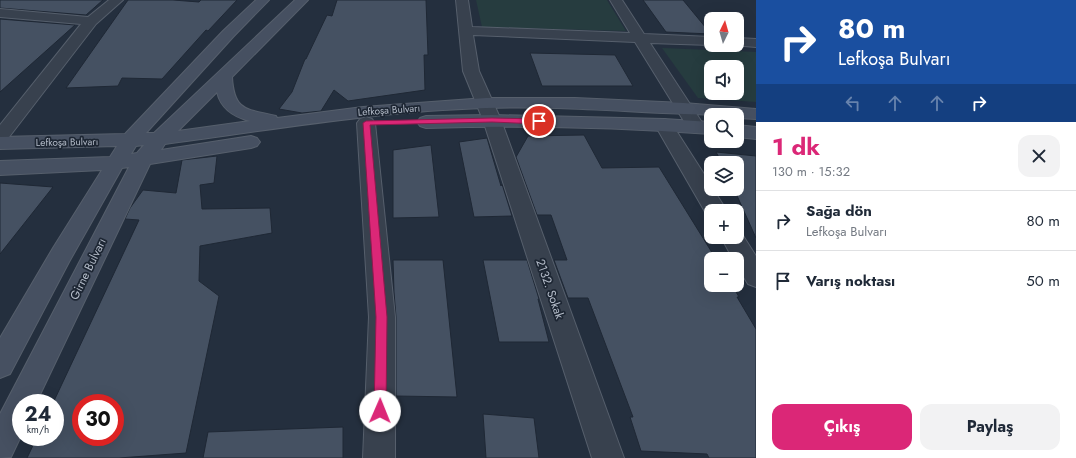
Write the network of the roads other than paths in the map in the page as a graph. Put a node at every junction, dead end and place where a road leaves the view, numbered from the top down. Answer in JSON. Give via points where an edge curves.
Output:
{"nodes":[{"id":1,"x":117,"y":0,"type":"edge"},
{"id":2,"x":263,"y":0,"type":"edge"},
{"id":3,"x":302,"y":0,"type":"edge"},
{"id":4,"x":462,"y":0,"type":"edge"},
{"id":5,"x":616,"y":0,"type":"edge"},
{"id":6,"x":0,"y":13,"type":"edge"},
{"id":7,"x":91,"y":21,"type":"junction"},
{"id":8,"x":466,"y":31,"type":"junction"},
{"id":9,"x":641,"y":39,"type":"junction"},
{"id":10,"x":704,"y":42,"type":"edge"},
{"id":11,"x":744,"y":42,"type":"edge"},
{"id":12,"x":756,"y":43,"type":"edge"},
{"id":13,"x":224,"y":77,"type":"junction"},
{"id":14,"x":684,"y":108,"type":"junction"},
{"id":15,"x":489,"y":112,"type":"junction"},
{"id":16,"x":756,"y":114,"type":"edge"},
{"id":17,"x":283,"y":123,"type":"junction"},
{"id":18,"x":366,"y":123,"type":"junction"},
{"id":19,"x":664,"y":125,"type":"junction"},
{"id":20,"x":703,"y":127,"type":"edge"},
{"id":21,"x":744,"y":132,"type":"edge"},
{"id":22,"x":756,"y":133,"type":"edge"},
{"id":23,"x":0,"y":137,"type":"edge"},
{"id":24,"x":159,"y":139,"type":"junction"},
{"id":25,"x":129,"y":141,"type":"junction"},
{"id":26,"x":0,"y":143,"type":"edge"},
{"id":27,"x":143,"y":159,"type":"junction"},
{"id":28,"x":115,"y":163,"type":"junction"},
{"id":29,"x":0,"y":168,"type":"edge"},
{"id":30,"x":712,"y":204,"type":"edge"},
{"id":31,"x":736,"y":244,"type":"edge"},
{"id":32,"x":756,"y":277,"type":"edge"},
{"id":33,"x":4,"y":349,"type":"edge"},
{"id":34,"x":26,"y":394,"type":"edge"},
{"id":35,"x":12,"y":421,"type":"edge"},
{"id":36,"x":0,"y":446,"type":"edge"},
{"id":37,"x":380,"y":458,"type":"edge"},
{"id":38,"x":608,"y":458,"type":"edge"}],
"edges":[{"from":1,"to":7,"type":"street"},
{"from":2,"to":25,"type":"main road"},
{"from":3,"to":13,"type":"main road","name":"Girne Bulvarı"},
{"from":4,"to":8,"type":"street","name":"2132. Sokak"},
{"from":5,"to":9,"type":"street"},
{"from":6,"to":7,"type":"street"},
{"from":7,"to":23,"type":"street"},
{"from":8,"to":9,"type":"street"},
{"from":8,"to":15,"type":"street","name":"2132. Sokak","via":[[471,72]]},
{"from":9,"to":10,"type":"street"},
{"from":9,"to":14,"type":"street"},
{"from":11,"to":12,"type":"street"},
{"from":13,"to":17,"type":"main road","via":[[226,99],[233,108],[249,117]]},
{"from":13,"to":24,"type":"main road","name":"Girne Bulvarı"},
{"from":14,"to":15,"type":"main road","name":"Lefkoşa Bulvarı","via":[[575,103]]},
{"from":14,"to":16,"type":"main road","name":"Lefkoşa Bulvarı"},
{"from":14,"to":20,"type":"street"},
{"from":15,"to":17,"type":"main road","name":"Lefkoşa Bulvarı","via":[[363,112]]},
{"from":15,"to":18,"type":"main road","name":"Lefkoşa Bulvarı"},
{"from":15,"to":19,"type":"main road","name":"Lefkoşa Bulvarı"},
{"from":15,"to":38,"type":"street","name":"2132. Sokak"},
{"from":17,"to":24,"type":"main road","name":"Lefkoşa Bulvarı"},
{"from":18,"to":27,"type":"main road","name":"Lefkoşa Bulvarı"},
{"from":18,"to":37,"type":"street","via":[[382,317]]},
{"from":19,"to":20,"type":"main road","name":"Lefkoşa Bulvarı"},
{"from":19,"to":30,"type":"street"},
{"from":21,"to":22,"type":"main road"},
{"from":24,"to":25,"type":"main road","name":"Lefkoşa Bulvarı"},
{"from":24,"to":27,"type":"main road","name":"Girne Bulvarı"},
{"from":25,"to":26,"type":"main road","name":"Lefkoşa Bulvarı"},
{"from":25,"to":28,"type":"main road"},
{"from":27,"to":28,"type":"main road","name":"Lefkoşa Bulvarı"},
{"from":27,"to":34,"type":"main road","name":"Girne Bulvarı"},
{"from":28,"to":29,"type":"main road","name":"Lefkoşa Bulvarı"},
{"from":28,"to":33,"type":"main road"},
{"from":31,"to":32,"type":"street"},
{"from":35,"to":36,"type":"main road","name":"Girne Bulvarı"}]}
